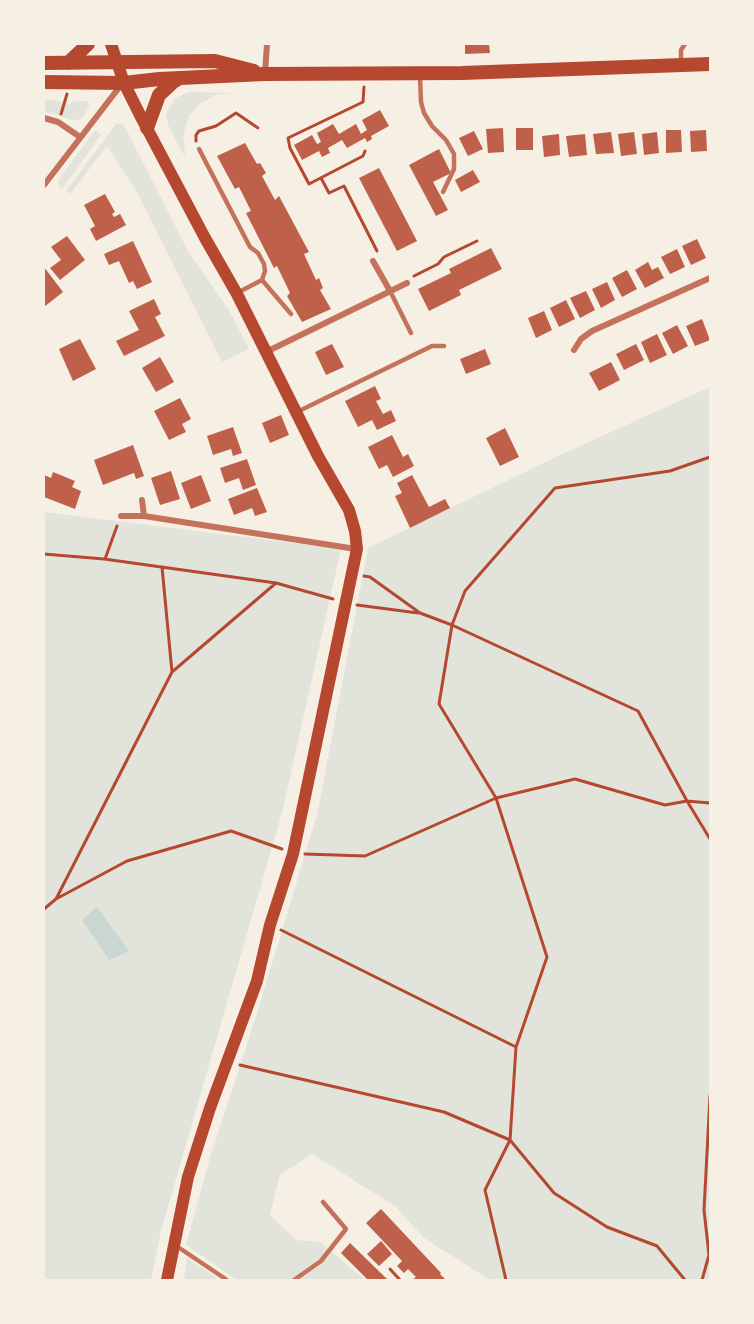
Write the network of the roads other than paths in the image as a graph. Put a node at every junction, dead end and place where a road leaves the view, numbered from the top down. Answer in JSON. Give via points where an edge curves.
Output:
{"nodes":[{"id":1,"x":88,"y":44,"type":"edge"},
{"id":2,"x":111,"y":44,"type":"edge"},
{"id":3,"x":267,"y":44,"type":"edge"},
{"id":4,"x":685,"y":44,"type":"edge"},
{"id":5,"x":117,"y":62,"type":"junction"},
{"id":6,"x":44,"y":63,"type":"edge"},
{"id":7,"x":68,"y":63,"type":"junction"},
{"id":8,"x":681,"y":64,"type":"junction"},
{"id":9,"x":711,"y":64,"type":"edge"},
{"id":10,"x":420,"y":73,"type":"junction"},
{"id":11,"x":264,"y":74,"type":"junction"},
{"id":12,"x":181,"y":77,"type":"junction"},
{"id":13,"x":44,"y":82,"type":"edge"},
{"id":14,"x":124,"y":83,"type":"junction"},
{"id":15,"x":44,"y":118,"type":"edge"},
{"id":16,"x":147,"y":128,"type":"junction"},
{"id":17,"x":80,"y":137,"type":"junction"},
{"id":18,"x":199,"y":149,"type":"road end"},
{"id":19,"x":44,"y":185,"type":"edge"},
{"id":20,"x":443,"y":192,"type":"dead end"},
{"id":21,"x":373,"y":261,"type":"road end"},
{"id":22,"x":711,"y":278,"type":"edge"},
{"id":23,"x":262,"y":280,"type":"junction"},
{"id":24,"x":407,"y":283,"type":"road end"},
{"id":25,"x":390,"y":291,"type":"junction"},
{"id":26,"x":237,"y":294,"type":"junction"},
{"id":27,"x":291,"y":314,"type":"dead end"},
{"id":28,"x":411,"y":333,"type":"dead end"},
{"id":29,"x":444,"y":346,"type":"dead end"},
{"id":30,"x":574,"y":350,"type":"dead end"},
{"id":31,"x":266,"y":352,"type":"junction"},
{"id":32,"x":296,"y":412,"type":"junction"},
{"id":33,"x":142,"y":500,"type":"dead end"},
{"id":34,"x":121,"y":516,"type":"road end"},
{"id":35,"x":144,"y":516,"type":"junction"},
{"id":36,"x":357,"y":549,"type":"junction"},
{"id":37,"x":323,"y":1202,"type":"dead end"},
{"id":38,"x":173,"y":1244,"type":"junction"},
{"id":39,"x":167,"y":1281,"type":"edge"},
{"id":40,"x":227,"y":1281,"type":"edge"},
{"id":41,"x":294,"y":1281,"type":"edge"}],
"edges":[{"from":1,"to":7,"type":"main road"},
{"from":2,"to":5,"type":"main road"},
{"from":3,"to":11,"type":"street"},
{"from":4,"to":8,"type":"lane"},
{"from":5,"to":7,"type":"main road"},
{"from":5,"to":11,"type":"main road","via":[[215,61]]},
{"from":5,"to":14,"type":"main road"},
{"from":6,"to":7,"type":"main road"},
{"from":8,"to":9,"type":"main road"},
{"from":8,"to":10,"type":"main road"},
{"from":10,"to":11,"type":"main road"},
{"from":10,"to":20,"type":"lane","via":[[424,113],[454,154],[454,169]]},
{"from":11,"to":12,"type":"main road"},
{"from":12,"to":14,"type":"main road"},
{"from":12,"to":16,"type":"main road","via":[[161,92]]},
{"from":13,"to":14,"type":"main road"},
{"from":14,"to":16,"type":"main road"},
{"from":14,"to":17,"type":"street"},
{"from":15,"to":17,"type":"street"},
{"from":16,"to":26,"type":"main road"},
{"from":17,"to":19,"type":"street"},
{"from":18,"to":23,"type":"lane","via":[[250,247],[262,259]]},
{"from":21,"to":25,"type":"street"},
{"from":22,"to":30,"type":"street","via":[[592,331]]},
{"from":23,"to":26,"type":"lane"},
{"from":23,"to":27,"type":"lane"},
{"from":24,"to":25,"type":"street"},
{"from":25,"to":28,"type":"lane"},
{"from":25,"to":31,"type":"street"},
{"from":26,"to":31,"type":"main road"},
{"from":29,"to":32,"type":"lane","via":[[432,346]]},
{"from":31,"to":32,"type":"main road"},
{"from":32,"to":36,"type":"main road","via":[[349,510]]},
{"from":33,"to":35,"type":"street"},
{"from":34,"to":35,"type":"street"},
{"from":35,"to":36,"type":"street"},
{"from":36,"to":38,"type":"main road","via":[[293,854],[270,924],[257,981],[188,1177]]},
{"from":37,"to":41,"type":"lane","via":[[346,1229],[321,1261]]},
{"from":38,"to":39,"type":"main road"},
{"from":38,"to":40,"type":"lane"}]}
